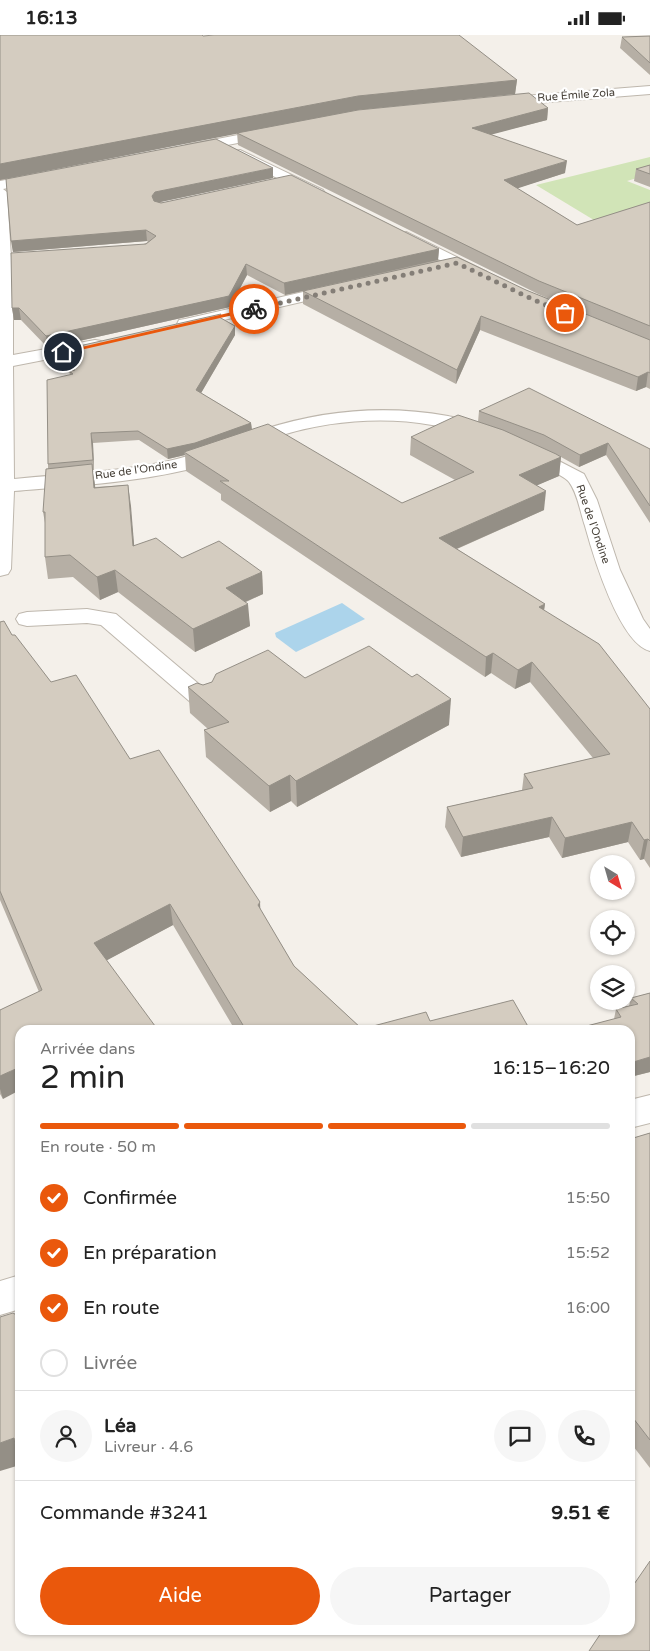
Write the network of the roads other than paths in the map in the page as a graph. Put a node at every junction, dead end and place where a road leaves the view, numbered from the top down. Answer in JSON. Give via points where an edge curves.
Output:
{"nodes":[{"id":1,"x":650,"y":90,"type":"edge"},
{"id":2,"x":479,"y":103,"type":"edge"},
{"id":3,"x":287,"y":129,"type":"edge"},
{"id":4,"x":219,"y":143,"type":"junction"},
{"id":5,"x":171,"y":152,"type":"edge"},
{"id":6,"x":57,"y":174,"type":"edge"},
{"id":7,"x":292,"y":180,"type":"junction"},
{"id":8,"x":274,"y":184,"type":"edge"},
{"id":9,"x":0,"y":185,"type":"edge"},
{"id":10,"x":0,"y":192,"type":"edge"},
{"id":11,"x":336,"y":202,"type":"edge"},
{"id":12,"x":396,"y":232,"type":"edge"},
{"id":13,"x":457,"y":263,"type":"junction"},
{"id":14,"x":430,"y":269,"type":"edge"},
{"id":15,"x":498,"y":283,"type":"edge"},
{"id":16,"x":354,"y":286,"type":"edge"},
{"id":17,"x":2,"y":291,"type":"edge"},
{"id":18,"x":170,"y":328,"type":"edge"},
{"id":19,"x":112,"y":341,"type":"edge"},
{"id":20,"x":5,"y":362,"type":"junction"},
{"id":21,"x":4,"y":486,"type":"junction"},
{"id":22,"x":0,"y":569,"type":"edge"},
{"id":23,"x":27,"y":619,"type":"dead end"},
{"id":24,"x":650,"y":644,"type":"edge"},
{"id":25,"x":204,"y":701,"type":"edge"},
{"id":26,"x":650,"y":1109,"type":"edge"},
{"id":27,"x":635,"y":1114,"type":"edge"},
{"id":28,"x":15,"y":1294,"type":"edge"},
{"id":29,"x":0,"y":1298,"type":"edge"}],
"edges":[{"from":1,"to":2,"type":"street","name":"Rue Émile Zola"},
{"from":3,"to":4,"type":"street"},
{"from":4,"to":5,"type":"street"},
{"from":4,"to":7,"type":"street"},
{"from":6,"to":9,"type":"street"},
{"from":7,"to":8,"type":"street"},
{"from":7,"to":11,"type":"street"},
{"from":10,"to":17,"type":"street","via":[[12,259]]},
{"from":12,"to":13,"type":"street"},
{"from":13,"to":14,"type":"street"},
{"from":13,"to":15,"type":"street"},
{"from":16,"to":18,"type":"street"},
{"from":17,"to":20,"type":"street"},
{"from":19,"to":20,"type":"street","via":[[44,357]]},
{"from":20,"to":21,"type":"street"},
{"from":21,"to":22,"type":"street"},
{"from":21,"to":24,"type":"street","name":"Rue de l'Ondine","via":[[185,463],[272,432],[314,422],[355,417],[434,419],[505,441],[577,478],[609,570],[632,621]]},
{"from":23,"to":25,"type":"street","via":[[87,616],[108,619]]},
{"from":26,"to":27,"type":"street"},
{"from":28,"to":29,"type":"street"}]}
